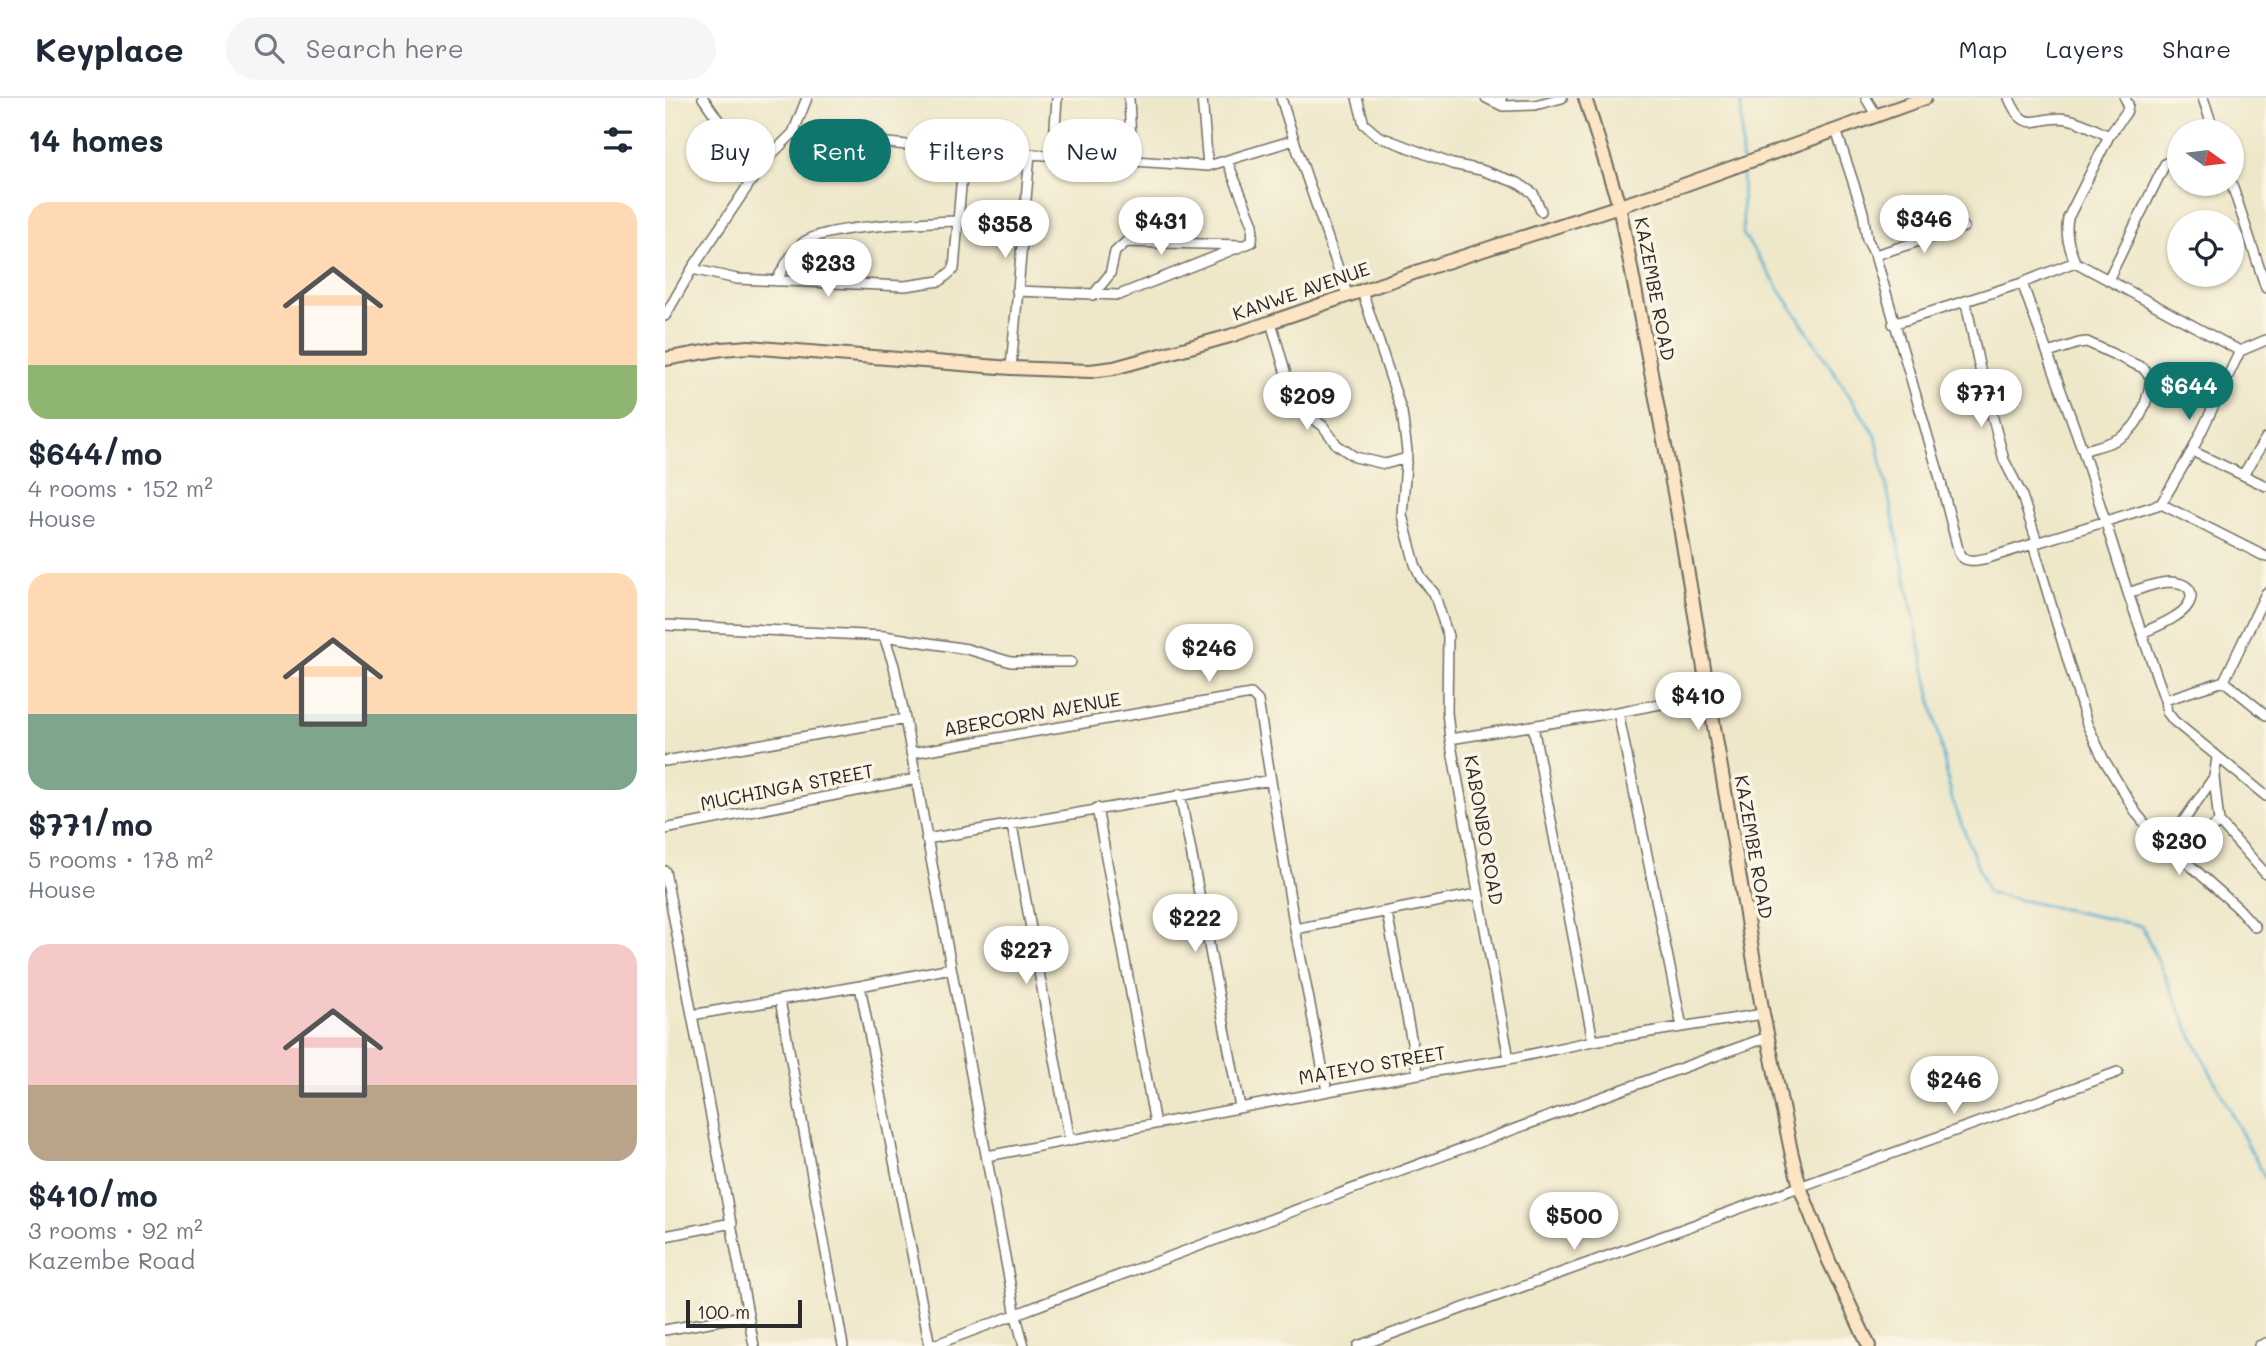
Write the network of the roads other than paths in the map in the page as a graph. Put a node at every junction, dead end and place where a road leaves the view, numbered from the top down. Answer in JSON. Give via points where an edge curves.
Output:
{"nodes":[{"id":1,"x":703,"y":98,"type":"edge"},
{"id":2,"x":807,"y":98,"type":"edge"},
{"id":3,"x":1057,"y":98,"type":"edge"},
{"id":4,"x":1129,"y":98,"type":"edge"},
{"id":5,"x":1202,"y":98,"type":"edge"},
{"id":6,"x":1281,"y":98,"type":"edge"},
{"id":7,"x":1357,"y":98,"type":"edge"},
{"id":8,"x":1486,"y":98,"type":"edge"},
{"id":9,"x":1562,"y":98,"type":"edge"},
{"id":10,"x":1585,"y":98,"type":"edge"},
{"id":11,"x":1866,"y":98,"type":"edge"},
{"id":12,"x":1925,"y":98,"type":"edge"},
{"id":13,"x":2009,"y":98,"type":"edge"},
{"id":14,"x":2125,"y":98,"type":"edge"},
{"id":15,"x":2203,"y":98,"type":"edge"},
{"id":16,"x":1502,"y":102,"type":"edge"},
{"id":17,"x":1876,"y":115,"type":"junction"},
{"id":18,"x":718,"y":119,"type":"edge"},
{"id":19,"x":799,"y":119,"type":"edge"},
{"id":20,"x":1056,"y":119,"type":"edge"},
{"id":21,"x":1130,"y":119,"type":"edge"},
{"id":22,"x":2210,"y":119,"type":"edge"},
{"id":23,"x":1836,"y":130,"type":"junction"},
{"id":24,"x":2109,"y":136,"type":"junction"},
{"id":25,"x":789,"y":137,"type":"edge"},
{"id":26,"x":1294,"y":140,"type":"junction"},
{"id":27,"x":775,"y":152,"type":"edge"},
{"id":28,"x":1030,"y":153,"type":"joint"},
{"id":29,"x":1043,"y":155,"type":"edge"},
{"id":30,"x":1227,"y":161,"type":"junction"},
{"id":31,"x":1142,"y":163,"type":"edge"},
{"id":32,"x":2167,"y":163,"type":"edge"},
{"id":33,"x":1208,"y":166,"type":"junction"},
{"id":34,"x":751,"y":182,"type":"edge"},
{"id":35,"x":961,"y":182,"type":"edge"},
{"id":36,"x":2236,"y":196,"type":"edge"},
{"id":37,"x":1619,"y":205,"type":"junction"},
{"id":38,"x":1541,"y":211,"type":"dead end"},
{"id":39,"x":958,"y":221,"type":"junction"},
{"id":40,"x":1964,"y":228,"type":"dead end"},
{"id":41,"x":1246,"y":246,"type":"junction"},
{"id":42,"x":1875,"y":255,"type":"junction"},
{"id":43,"x":2075,"y":262,"type":"junction"},
{"id":44,"x":691,"y":269,"type":"junction"},
{"id":45,"x":2108,"y":280,"type":"junction"},
{"id":46,"x":776,"y":281,"type":"junction"},
{"id":47,"x":2022,"y":283,"type":"junction"},
{"id":48,"x":2266,"y":288,"type":"edge"},
{"id":49,"x":1017,"y":291,"type":"junction"},
{"id":50,"x":1362,"y":291,"type":"junction"},
{"id":51,"x":1093,"y":295,"type":"junction"},
{"id":52,"x":1348,"y":297,"type":"junction"},
{"id":53,"x":1966,"y":303,"type":"junction"},
{"id":54,"x":665,"y":316,"type":"edge"},
{"id":55,"x":1271,"y":322,"type":"junction"},
{"id":56,"x":1893,"y":324,"type":"junction"},
{"id":57,"x":2266,"y":340,"type":"edge"},
{"id":58,"x":2240,"y":351,"type":"junction"},
{"id":59,"x":2048,"y":353,"type":"junction"},
{"id":60,"x":665,"y":359,"type":"edge"},
{"id":61,"x":1011,"y":368,"type":"junction"},
{"id":62,"x":2266,"y":438,"type":"edge"},
{"id":63,"x":2083,"y":451,"type":"junction"},
{"id":64,"x":2192,"y":451,"type":"junction"},
{"id":65,"x":1407,"y":458,"type":"junction"},
{"id":66,"x":2243,"y":475,"type":"junction"},
{"id":67,"x":2266,"y":486,"type":"edge"},
{"id":68,"x":2161,"y":504,"type":"junction"},
{"id":69,"x":2105,"y":523,"type":"junction"},
{"id":70,"x":2035,"y":543,"type":"junction"},
{"id":71,"x":2266,"y":557,"type":"edge"},
{"id":72,"x":2128,"y":593,"type":"junction"},
{"id":73,"x":2266,"y":593,"type":"edge"},
{"id":74,"x":665,"y":625,"type":"edge"},
{"id":75,"x":2142,"y":633,"type":"junction"},
{"id":76,"x":884,"y":636,"type":"junction"},
{"id":77,"x":1071,"y":662,"type":"dead end"},
{"id":78,"x":2224,"y":681,"type":"junction"},
{"id":79,"x":1708,"y":695,"type":"junction"},
{"id":80,"x":2165,"y":700,"type":"junction"},
{"id":81,"x":1618,"y":712,"type":"junction"},
{"id":82,"x":2266,"y":715,"type":"edge"},
{"id":83,"x":905,"y":719,"type":"junction"},
{"id":84,"x":1533,"y":726,"type":"junction"},
{"id":85,"x":1450,"y":739,"type":"junction"},
{"id":86,"x":911,"y":753,"type":"junction"},
{"id":87,"x":2217,"y":758,"type":"junction"},
{"id":88,"x":665,"y":761,"type":"edge"},
{"id":89,"x":2214,"y":777,"type":"junction"},
{"id":90,"x":916,"y":779,"type":"junction"},
{"id":91,"x":1271,"y":780,"type":"junction"},
{"id":92,"x":1179,"y":794,"type":"junction"},
{"id":93,"x":2266,"y":796,"type":"edge"},
{"id":94,"x":1097,"y":808,"type":"junction"},
{"id":95,"x":2219,"y":822,"type":"junction"},
{"id":96,"x":1012,"y":825,"type":"junction"},
{"id":97,"x":665,"y":829,"type":"edge"},
{"id":98,"x":926,"y":839,"type":"junction"},
{"id":99,"x":665,"y":871,"type":"edge"},
{"id":100,"x":2266,"y":874,"type":"edge"},
{"id":101,"x":1477,"y":894,"type":"junction"},
{"id":102,"x":669,"y":913,"type":"edge"},
{"id":103,"x":1387,"y":913,"type":"junction"},
{"id":104,"x":2255,"y":926,"type":"dead end"},
{"id":105,"x":1295,"y":929,"type":"junction"},
{"id":106,"x":951,"y":968,"type":"junction"},
{"id":107,"x":860,"y":986,"type":"junction"},
{"id":108,"x":780,"y":1000,"type":"junction"},
{"id":109,"x":1763,"y":1014,"type":"junction"},
{"id":110,"x":692,"y":1015,"type":"junction"},
{"id":111,"x":1682,"y":1027,"type":"junction"},
{"id":112,"x":1768,"y":1037,"type":"junction"},
{"id":113,"x":1593,"y":1041,"type":"junction"},
{"id":114,"x":1509,"y":1059,"type":"junction"},
{"id":115,"x":2118,"y":1072,"type":"dead end"},
{"id":116,"x":1418,"y":1074,"type":"junction"},
{"id":117,"x":1327,"y":1091,"type":"junction"},
{"id":118,"x":1240,"y":1107,"type":"junction"},
{"id":119,"x":1155,"y":1124,"type":"junction"},
{"id":120,"x":1070,"y":1141,"type":"junction"},
{"id":121,"x":987,"y":1156,"type":"junction"},
{"id":122,"x":1800,"y":1187,"type":"junction"},
{"id":123,"x":732,"y":1223,"type":"junction"},
{"id":124,"x":665,"y":1236,"type":"edge"},
{"id":125,"x":748,"y":1315,"type":"junction"},
{"id":126,"x":1016,"y":1316,"type":"junction"},
{"id":127,"x":665,"y":1330,"type":"edge"},
{"id":128,"x":2266,"y":1343,"type":"edge"},
{"id":129,"x":754,"y":1346,"type":"edge"},
{"id":130,"x":843,"y":1346,"type":"edge"},
{"id":131,"x":930,"y":1346,"type":"edge"},
{"id":132,"x":1024,"y":1346,"type":"edge"},
{"id":133,"x":1358,"y":1346,"type":"edge"},
{"id":134,"x":1869,"y":1346,"type":"edge"},
{"id":135,"x":2259,"y":1346,"type":"edge"}],
"edges":[{"from":1,"to":18,"type":"street"},
{"from":2,"to":19,"type":"street"},
{"from":3,"to":20,"type":"street"},
{"from":4,"to":21,"type":"street"},
{"from":5,"to":33,"type":"street"},
{"from":6,"to":26,"type":"street"},
{"from":7,"to":38,"type":"street","via":[[1364,124],[1378,136],[1518,183],[1533,193]]},
{"from":8,"to":16,"type":"street"},
{"from":9,"to":16,"type":"street","via":[[1535,105]]},
{"from":10,"to":37,"type":"main road","name":"KAZEMBE ROAD"},
{"from":11,"to":17,"type":"street"},
{"from":12,"to":17,"type":"main road","name":"KANWE AVENUE"},
{"from":13,"to":24,"type":"street","via":[[2025,121],[2069,119]]},
{"from":14,"to":24,"type":"street","via":[[2127,111]]},
{"from":15,"to":22,"type":"street"},
{"from":17,"to":23,"type":"main road","name":"KANWE AVENUE"},
{"from":23,"to":37,"type":"main road","name":"KANWE AVENUE"},
{"from":23,"to":42,"type":"street"},
{"from":24,"to":43,"type":"street","via":[[2068,218]]},
{"from":25,"to":27,"type":"street"},
{"from":26,"to":30,"type":"street"},
{"from":26,"to":52,"type":"street"},
{"from":28,"to":29,"type":"street"},
{"from":28,"to":49,"type":"street"},
{"from":30,"to":33,"type":"street"},
{"from":30,"to":41,"type":"street","via":[[1253,224],[1252,242]]},
{"from":31,"to":33,"type":"street"},
{"from":32,"to":45,"type":"street"},
{"from":34,"to":44,"type":"street"},
{"from":35,"to":39,"type":"street"},
{"from":36,"to":48,"type":"street"},
{"from":37,"to":50,"type":"main road","name":"KANWE AVENUE"},
{"from":37,"to":79,"type":"main road","name":"KAZEMBE ROAD"},
{"from":39,"to":46,"type":"street","via":[[814,237],[799,247]]},
{"from":39,"to":46,"type":"street","via":[[954,269],[940,281],[905,286]]},
{"from":40,"to":42,"type":"street"},
{"from":41,"to":51,"type":"street","via":[[1126,293]]},
{"from":41,"to":51,"type":"street","via":[[1126,242],[1115,252],[1110,274]]},
{"from":42,"to":56,"type":"street"},
{"from":43,"to":45,"type":"street"},
{"from":43,"to":47,"type":"street"},
{"from":44,"to":46,"type":"street","via":[[726,278]]},
{"from":44,"to":54,"type":"street"},
{"from":45,"to":58,"type":"street"},
{"from":47,"to":53,"type":"street"},
{"from":47,"to":59,"type":"street"},
{"from":49,"to":51,"type":"street"},
{"from":49,"to":61,"type":"street"},
{"from":50,"to":52,"type":"main road","name":"KANWE AVENUE"},
{"from":50,"to":65,"type":"street","via":[[1400,404]]},
{"from":52,"to":55,"type":"main road","name":"KANWE AVENUE"},
{"from":53,"to":56,"type":"street"},
{"from":53,"to":70,"type":"street","via":[[2004,460],[2021,493]]},
{"from":55,"to":61,"type":"main road","name":"KANWE AVENUE","via":[[1114,368]]},
{"from":55,"to":65,"type":"street","via":[[1299,408],[1355,457],[1385,464]]},
{"from":56,"to":70,"type":"street","via":[[1960,557],[1973,561]]},
{"from":57,"to":58,"type":"street"},
{"from":58,"to":64,"type":"street"},
{"from":59,"to":63,"type":"street"},
{"from":59,"to":63,"type":"street","via":[[2087,342],[2143,368],[2151,378],[2149,394],[2132,430]]},
{"from":60,"to":61,"type":"main road","name":"KANWE AVENUE","via":[[722,348],[749,348]]},
{"from":62,"to":66,"type":"street"},
{"from":63,"to":69,"type":"street"},
{"from":64,"to":66,"type":"street"},
{"from":64,"to":68,"type":"street"},
{"from":65,"to":85,"type":"street","via":[[1402,515],[1415,564],[1434,593],[1447,636]]},
{"from":66,"to":67,"type":"street"},
{"from":68,"to":69,"type":"street"},
{"from":68,"to":71,"type":"street"},
{"from":69,"to":70,"type":"street"},
{"from":69,"to":72,"type":"street"},
{"from":70,"to":89,"type":"street","via":[[2087,724],[2137,814],[2156,837],[2167,840]]},
{"from":72,"to":75,"type":"street"},
{"from":72,"to":75,"type":"street","via":[[2171,582],[2189,587],[2192,593],[2192,600],[2178,616]]},
{"from":73,"to":78,"type":"street"},
{"from":74,"to":76,"type":"street"},
{"from":75,"to":80,"type":"street"},
{"from":76,"to":77,"type":"street","via":[[967,649],[1011,662]]},
{"from":76,"to":83,"type":"street"},
{"from":78,"to":80,"type":"street"},
{"from":78,"to":82,"type":"street"},
{"from":79,"to":81,"type":"street","name":"KABONBO ROAD"},
{"from":79,"to":109,"type":"main road","name":"KAZEMBE ROAD"},
{"from":80,"to":87,"type":"street","via":[[2173,721]]},
{"from":81,"to":84,"type":"street","name":"KABONBO ROAD"},
{"from":81,"to":111,"type":"street"},
{"from":83,"to":86,"type":"street"},
{"from":83,"to":88,"type":"street"},
{"from":84,"to":85,"type":"street","name":"KABONBO ROAD"},
{"from":84,"to":113,"type":"street"},
{"from":85,"to":101,"type":"street","name":"KABONBO ROAD"},
{"from":86,"to":90,"type":"street"},
{"from":86,"to":91,"type":"street","name":"ABERCORN AVENUE","via":[[1244,693],[1258,701]]},
{"from":87,"to":89,"type":"street"},
{"from":87,"to":93,"type":"street"},
{"from":89,"to":95,"type":"street"},
{"from":90,"to":97,"type":"street","name":"MUCHINGA STREET"},
{"from":90,"to":98,"type":"street"},
{"from":91,"to":92,"type":"street"},
{"from":91,"to":105,"type":"street","name":"ABERCORN AVENUE"},
{"from":92,"to":94,"type":"street"},
{"from":92,"to":118,"type":"street"},
{"from":94,"to":96,"type":"street"},
{"from":94,"to":119,"type":"street"},
{"from":95,"to":100,"type":"street"},
{"from":95,"to":104,"type":"street","via":[[2182,858]]},
{"from":96,"to":98,"type":"street"},
{"from":96,"to":120,"type":"street"},
{"from":98,"to":106,"type":"street"},
{"from":99,"to":102,"type":"street"},
{"from":101,"to":103,"type":"street"},
{"from":101,"to":114,"type":"street","name":"KABONBO ROAD"},
{"from":102,"to":110,"type":"street"},
{"from":103,"to":105,"type":"street"},
{"from":103,"to":116,"type":"street"},
{"from":105,"to":117,"type":"street","name":"ABERCORN AVENUE"},
{"from":106,"to":107,"type":"street"},
{"from":106,"to":121,"type":"street"},
{"from":107,"to":108,"type":"street"},
{"from":107,"to":131,"type":"street"},
{"from":108,"to":110,"type":"street"},
{"from":108,"to":130,"type":"street"},
{"from":109,"to":111,"type":"street","name":"MATEYO STREET"},
{"from":109,"to":112,"type":"main road","name":"KAZEMBE ROAD"},
{"from":110,"to":123,"type":"street"},
{"from":111,"to":113,"type":"street","name":"MATEYO STREET"},
{"from":112,"to":122,"type":"main road","name":"KAZEMBE ROAD"},
{"from":112,"to":126,"type":"street","via":[[1520,1125]]},
{"from":113,"to":114,"type":"street","name":"MATEYO STREET"},
{"from":114,"to":116,"type":"street","name":"MATEYO STREET"},
{"from":115,"to":122,"type":"street"},
{"from":116,"to":117,"type":"street","name":"MATEYO STREET"},
{"from":117,"to":118,"type":"street","name":"MATEYO STREET"},
{"from":118,"to":119,"type":"street","name":"MATEYO STREET"},
{"from":119,"to":120,"type":"street","name":"MATEYO STREET"},
{"from":120,"to":121,"type":"street","name":"MATEYO STREET"},
{"from":121,"to":126,"type":"street"},
{"from":122,"to":133,"type":"street"},
{"from":122,"to":134,"type":"main road","name":"KAZEMBE ROAD"},
{"from":123,"to":124,"type":"street"},
{"from":123,"to":125,"type":"street"},
{"from":125,"to":127,"type":"street"},
{"from":125,"to":129,"type":"street"},
{"from":126,"to":131,"type":"street"},
{"from":126,"to":132,"type":"street"},
{"from":128,"to":135,"type":"street"}]}
